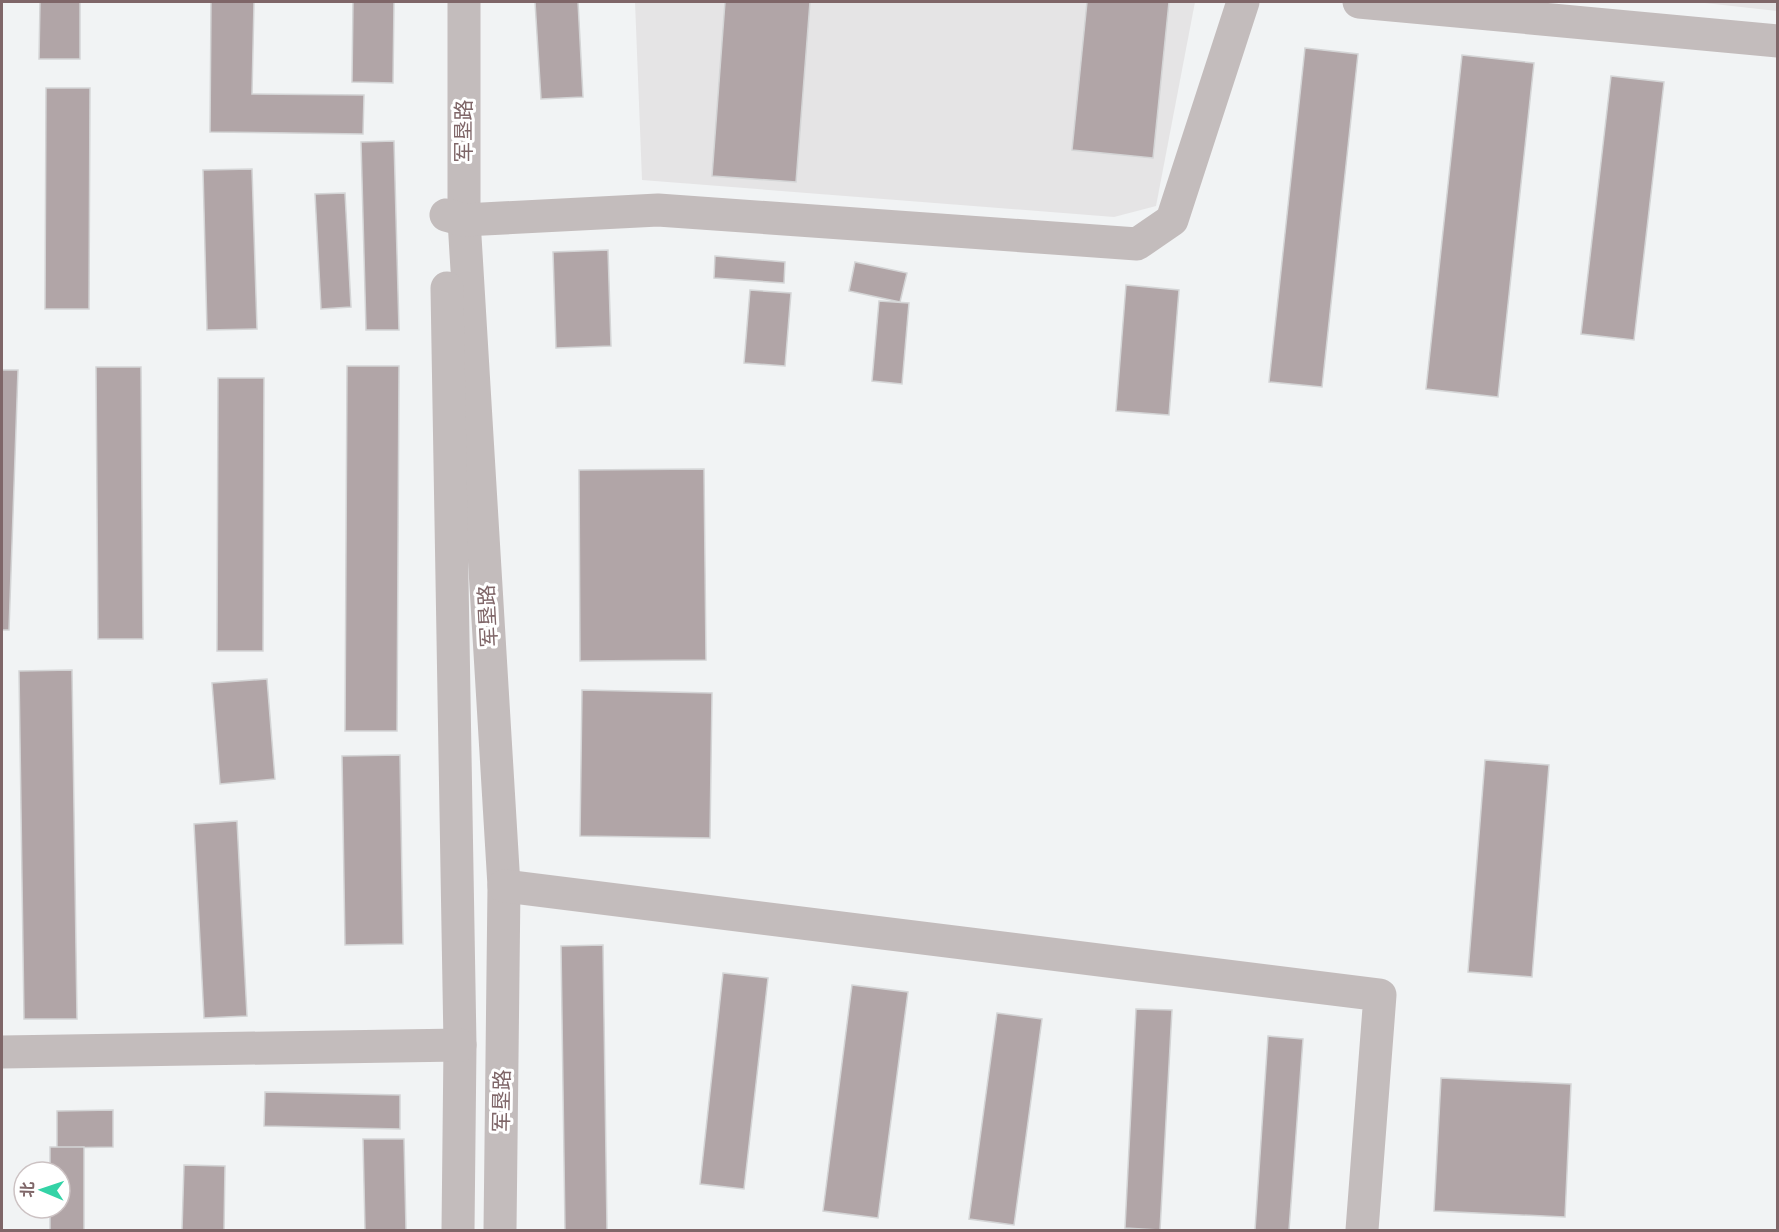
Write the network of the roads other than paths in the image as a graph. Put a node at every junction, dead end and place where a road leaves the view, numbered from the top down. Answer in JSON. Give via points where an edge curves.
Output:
{"nodes":[{"id":1,"x":446,"y":2,"type":"edge"},
{"id":2,"x":464,"y":2,"type":"edge"},
{"id":3,"x":1243,"y":2,"type":"edge"},
{"id":4,"x":1359,"y":2,"type":"edge"},
{"id":5,"x":1778,"y":41,"type":"edge"},
{"id":6,"x":455,"y":217,"type":"junction"},
{"id":7,"x":504,"y":886,"type":"junction"},
{"id":8,"x":460,"y":1045,"type":"junction"},
{"id":9,"x":2,"y":1052,"type":"edge"},
{"id":10,"x":458,"y":1230,"type":"edge"},
{"id":11,"x":500,"y":1230,"type":"edge"},
{"id":12,"x":1362,"y":1230,"type":"edge"}],
"edges":[{"from":1,"to":6,"type":"street","name":"军垦路"},
{"from":2,"to":6,"type":"street","name":"军垦路"},
{"from":3,"to":6,"type":"street","via":[[1172,220],[1137,244],[658,210]]},
{"from":4,"to":5,"type":"street"},
{"from":6,"to":7,"type":"street","name":"军垦路"},
{"from":6,"to":8,"type":"street","name":"军垦路"},
{"from":7,"to":11,"type":"street","name":"军垦路"},
{"from":7,"to":12,"type":"street","via":[[1380,995]]},
{"from":8,"to":9,"type":"street"},
{"from":8,"to":10,"type":"street","name":"军垦路"}]}
